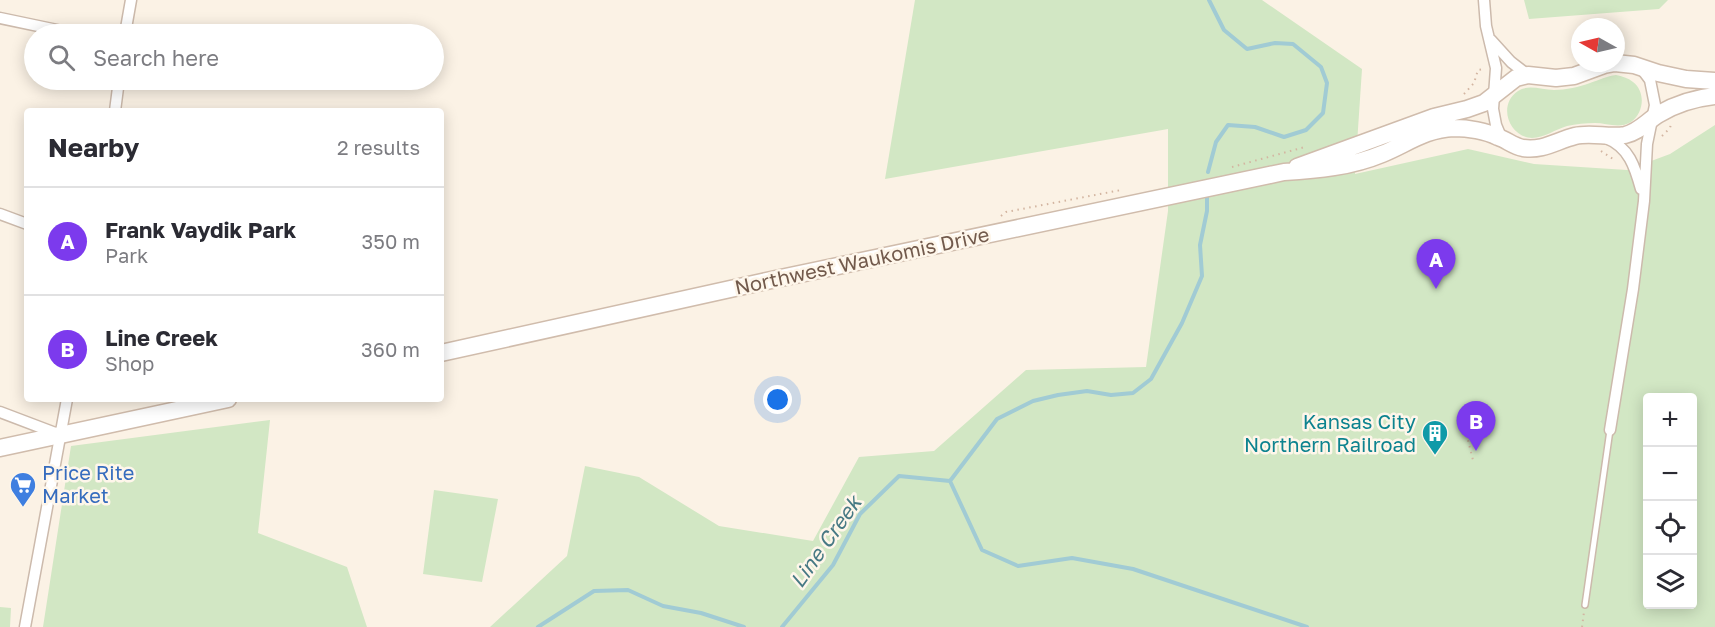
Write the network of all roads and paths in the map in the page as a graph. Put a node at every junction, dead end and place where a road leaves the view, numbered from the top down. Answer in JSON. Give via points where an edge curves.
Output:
{"nodes":[{"id":1,"x":131,"y":0,"type":"edge"},
{"id":2,"x":1484,"y":0,"type":"edge"},
{"id":3,"x":0,"y":18,"type":"edge"},
{"id":4,"x":29,"y":24,"type":"edge"},
{"id":5,"x":127,"y":24,"type":"edge"},
{"id":6,"x":1489,"y":38,"type":"junction"},
{"id":7,"x":1641,"y":67,"type":"junction"},
{"id":8,"x":1528,"y":75,"type":"junction"},
{"id":9,"x":1715,"y":81,"type":"edge"},
{"id":10,"x":118,"y":90,"type":"edge"},
{"id":11,"x":1715,"y":96,"type":"edge"},
{"id":12,"x":1493,"y":97,"type":"junction"},
{"id":13,"x":115,"y":108,"type":"edge"},
{"id":14,"x":1651,"y":119,"type":"junction"},
{"id":15,"x":1599,"y":135,"type":"junction"},
{"id":16,"x":1501,"y":137,"type":"junction"},
{"id":17,"x":1284,"y":172,"type":"junction"},
{"id":18,"x":1644,"y":201,"type":"junction"},
{"id":19,"x":0,"y":214,"type":"edge"},
{"id":20,"x":24,"y":223,"type":"edge"},
{"id":21,"x":444,"y":352,"type":"edge"},
{"id":22,"x":66,"y":402,"type":"edge"},
{"id":23,"x":214,"y":402,"type":"edge"},
{"id":24,"x":0,"y":412,"type":"edge"},
{"id":25,"x":1462,"y":417,"type":"dead end"},
{"id":26,"x":1610,"y":430,"type":"joint"},
{"id":27,"x":61,"y":435,"type":"junction"},
{"id":28,"x":0,"y":448,"type":"edge"},
{"id":29,"x":1473,"y":460,"type":"dead end"},
{"id":30,"x":1586,"y":605,"type":"joint"},
{"id":31,"x":25,"y":627,"type":"edge"},
{"id":32,"x":1582,"y":627,"type":"edge"}],
"edges":[{"from":1,"to":5,"type":"street"},
{"from":2,"to":6,"type":"street"},
{"from":3,"to":4,"type":"street"},
{"from":6,"to":8,"type":"street"},
{"from":6,"to":12,"type":"street","via":[[1496,68]]},
{"from":7,"to":8,"type":"main road","via":[[1615,63],[1574,76]]},
{"from":7,"to":9,"type":"main road","via":[[1686,79]]},
{"from":7,"to":14,"type":"street","via":[[1653,91]]},
{"from":8,"to":12,"type":"main road","name":"Northwest Waukomis Drive","via":[[1516,78]]},
{"from":10,"to":13,"type":"street"},
{"from":11,"to":14,"type":"main road","name":"Northwest Waukomis Drive","via":[[1675,106]]},
{"from":12,"to":16,"type":"street"},
{"from":12,"to":17,"type":"main road","name":"Northwest Waukomis Drive"},
{"from":14,"to":15,"type":"main road","name":"Northwest Waukomis Drive","via":[[1633,133]]},
{"from":14,"to":18,"type":"street"},
{"from":15,"to":16,"type":"main road","name":"Northwest Waukomis Drive","via":[[1577,136],[1535,149],[1508,143]]},
{"from":15,"to":18,"type":"street","via":[[1617,142],[1630,157]]},
{"from":16,"to":17,"type":"main road","name":"Northwest Waukomis Drive","via":[[1455,128],[1436,130],[1352,163],[1322,170]]},
{"from":17,"to":21,"type":"main road","name":"Northwest Waukomis Drive"},
{"from":18,"to":26,"type":"street"},
{"from":19,"to":20,"type":"street"},
{"from":22,"to":27,"type":"street"},
{"from":23,"to":27,"type":"main road"},
{"from":24,"to":27,"type":"street"},
{"from":25,"to":29,"type":"path"},
{"from":26,"to":30,"type":"lane"},
{"from":27,"to":28,"type":"main road"},
{"from":27,"to":31,"type":"street"},
{"from":30,"to":32,"type":"path"}]}
